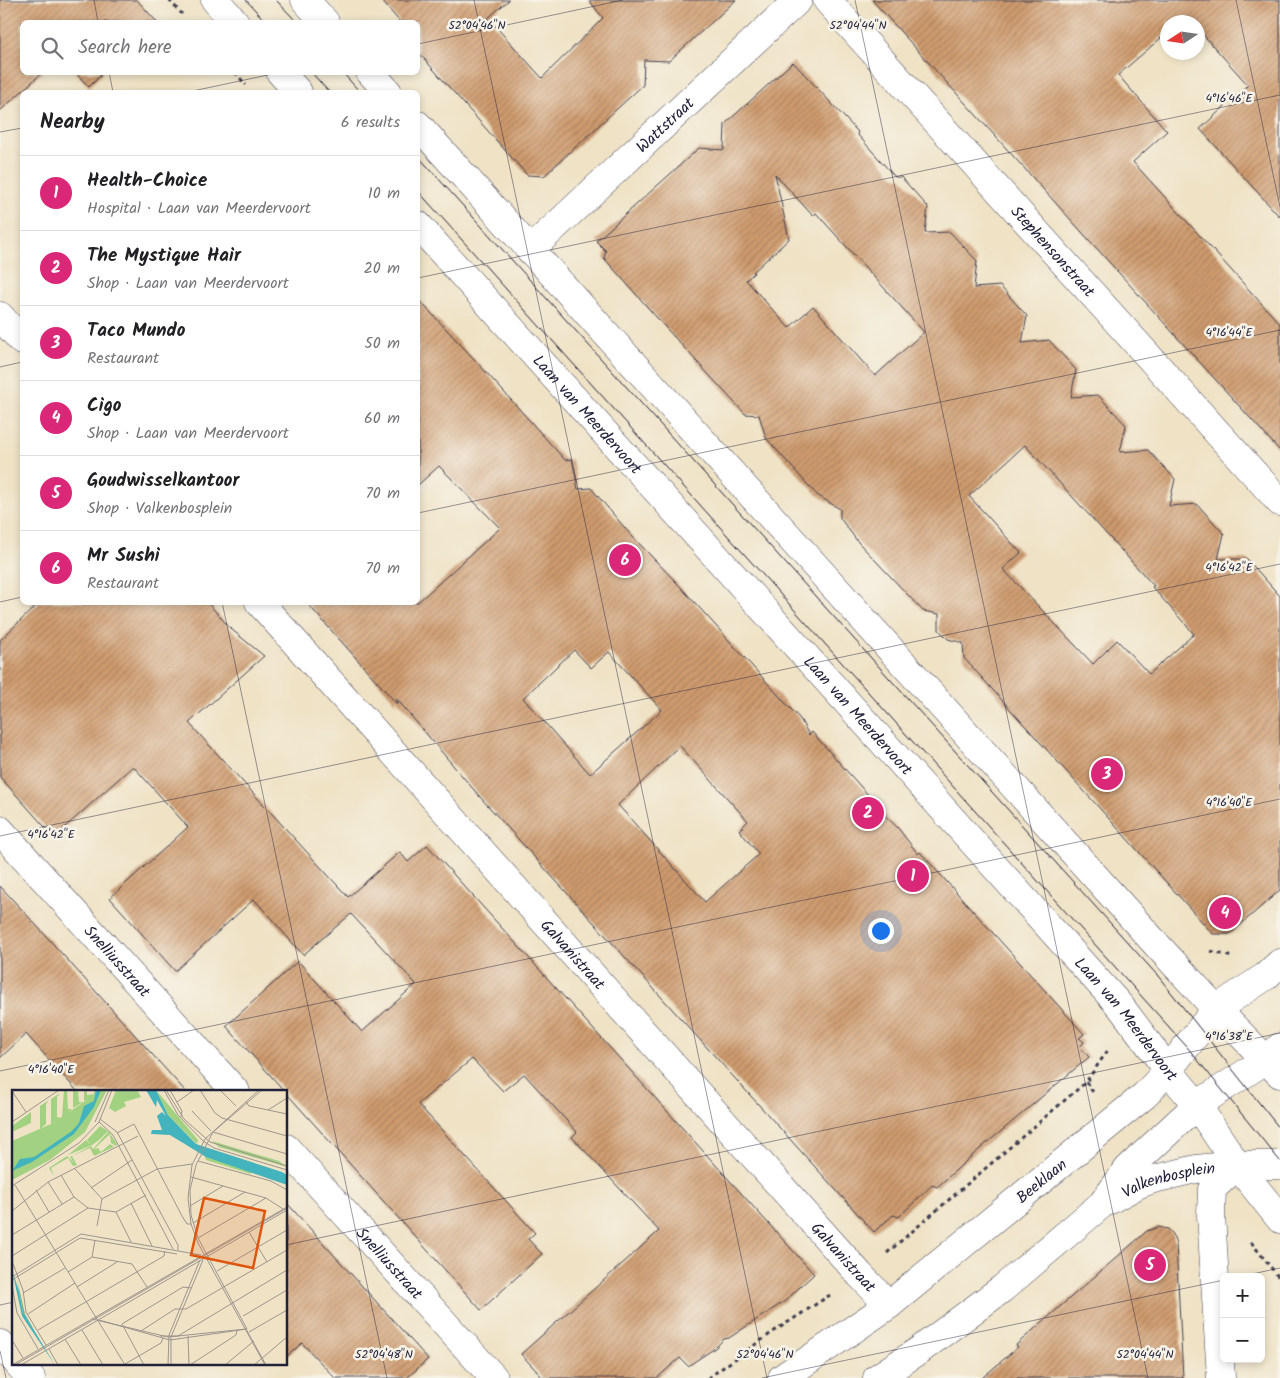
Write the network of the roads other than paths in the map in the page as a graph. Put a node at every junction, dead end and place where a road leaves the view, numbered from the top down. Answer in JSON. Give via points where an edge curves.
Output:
{"nodes":[{"id":1,"x":215,"y":0,"type":"edge"},
{"id":2,"x":305,"y":0,"type":"edge"},
{"id":3,"x":798,"y":0,"type":"edge"},
{"id":4,"x":827,"y":0,"type":"edge"},
{"id":5,"x":233,"y":20,"type":"edge"},
{"id":6,"x":323,"y":20,"type":"edge"},
{"id":7,"x":283,"y":75,"type":"edge"},
{"id":8,"x":373,"y":75,"type":"edge"},
{"id":9,"x":296,"y":90,"type":"edge"},
{"id":10,"x":386,"y":90,"type":"edge"},
{"id":11,"x":420,"y":127,"type":"edge"},
{"id":12,"x":420,"y":227,"type":"edge"},
{"id":13,"x":530,"y":250,"type":"junction"},
{"id":14,"x":0,"y":316,"type":"edge"},
{"id":15,"x":20,"y":339,"type":"edge"},
{"id":16,"x":1280,"y":502,"type":"edge"},
{"id":17,"x":262,"y":605,"type":"edge"},
{"id":18,"x":0,"y":830,"type":"edge"},
{"id":19,"x":1280,"y":963,"type":"edge"},
{"id":20,"x":1216,"y":1009,"type":"junction"},
{"id":21,"x":1276,"y":1060,"type":"edge"},
{"id":22,"x":1168,"y":1070,"type":"junction"},
{"id":23,"x":234,"y":1090,"type":"edge"},
{"id":24,"x":1197,"y":1106,"type":"junction"},
{"id":25,"x":288,"y":1150,"type":"edge"},
{"id":26,"x":1280,"y":1164,"type":"edge"},
{"id":27,"x":1237,"y":1165,"type":"junction"},
{"id":28,"x":1102,"y":1204,"type":"junction"},
{"id":29,"x":1280,"y":1219,"type":"edge"},
{"id":30,"x":889,"y":1305,"type":"junction"},
{"id":31,"x":0,"y":1344,"type":"edge"},
{"id":32,"x":12,"y":1357,"type":"edge"},
{"id":33,"x":20,"y":1366,"type":"edge"},
{"id":34,"x":31,"y":1378,"type":"edge"},
{"id":35,"x":494,"y":1378,"type":"edge"},
{"id":36,"x":782,"y":1378,"type":"edge"},
{"id":37,"x":877,"y":1378,"type":"edge"},
{"id":38,"x":1221,"y":1378,"type":"edge"}],
"edges":[{"from":1,"to":5,"type":"street"},
{"from":2,"to":6,"type":"street"},
{"from":3,"to":13,"type":"street","name":"Wattstraat"},
{"from":4,"to":16,"type":"street","name":"Stephensonstraat"},
{"from":7,"to":9,"type":"street"},
{"from":8,"to":10,"type":"street"},
{"from":11,"to":13,"type":"street"},
{"from":12,"to":22,"type":"street","name":"Laan van Meerdervoort","via":[[1121,1007]]},
{"from":13,"to":20,"type":"street"},
{"from":14,"to":15,"type":"street"},
{"from":17,"to":30,"type":"street","name":"Galvanistraat"},
{"from":18,"to":23,"type":"street","name":"Snelliusstraat"},
{"from":19,"to":20,"type":"street","name":"Beeklaan"},
{"from":20,"to":21,"type":"street"},
{"from":20,"to":22,"type":"street","name":"Beeklaan"},
{"from":21,"to":24,"type":"street"},
{"from":22,"to":24,"type":"street","name":"Laan van Meerdervoort"},
{"from":22,"to":30,"type":"street","name":"Beeklaan","via":[[1145,1094]]},
{"from":24,"to":27,"type":"street","name":"Laan van Meerdervoort"},
{"from":24,"to":28,"type":"street","via":[[1128,1169]]},
{"from":25,"to":35,"type":"street","name":"Snelliusstraat"},
{"from":26,"to":27,"type":"street","name":"Valkenbosplein"},
{"from":27,"to":28,"type":"street","name":"Valkenbosplein","via":[[1196,1169],[1150,1180]]},
{"from":27,"to":29,"type":"street","name":"Laan van Meerdervoort"},
{"from":27,"to":38,"type":"street","name":"Valkenbosplein","via":[[1212,1189]]},
{"from":28,"to":37,"type":"street","via":[[1004,1288]]},
{"from":30,"to":36,"type":"street","name":"Beeklaan"},
{"from":31,"to":32,"type":"street"},
{"from":33,"to":34,"type":"street"}]}
